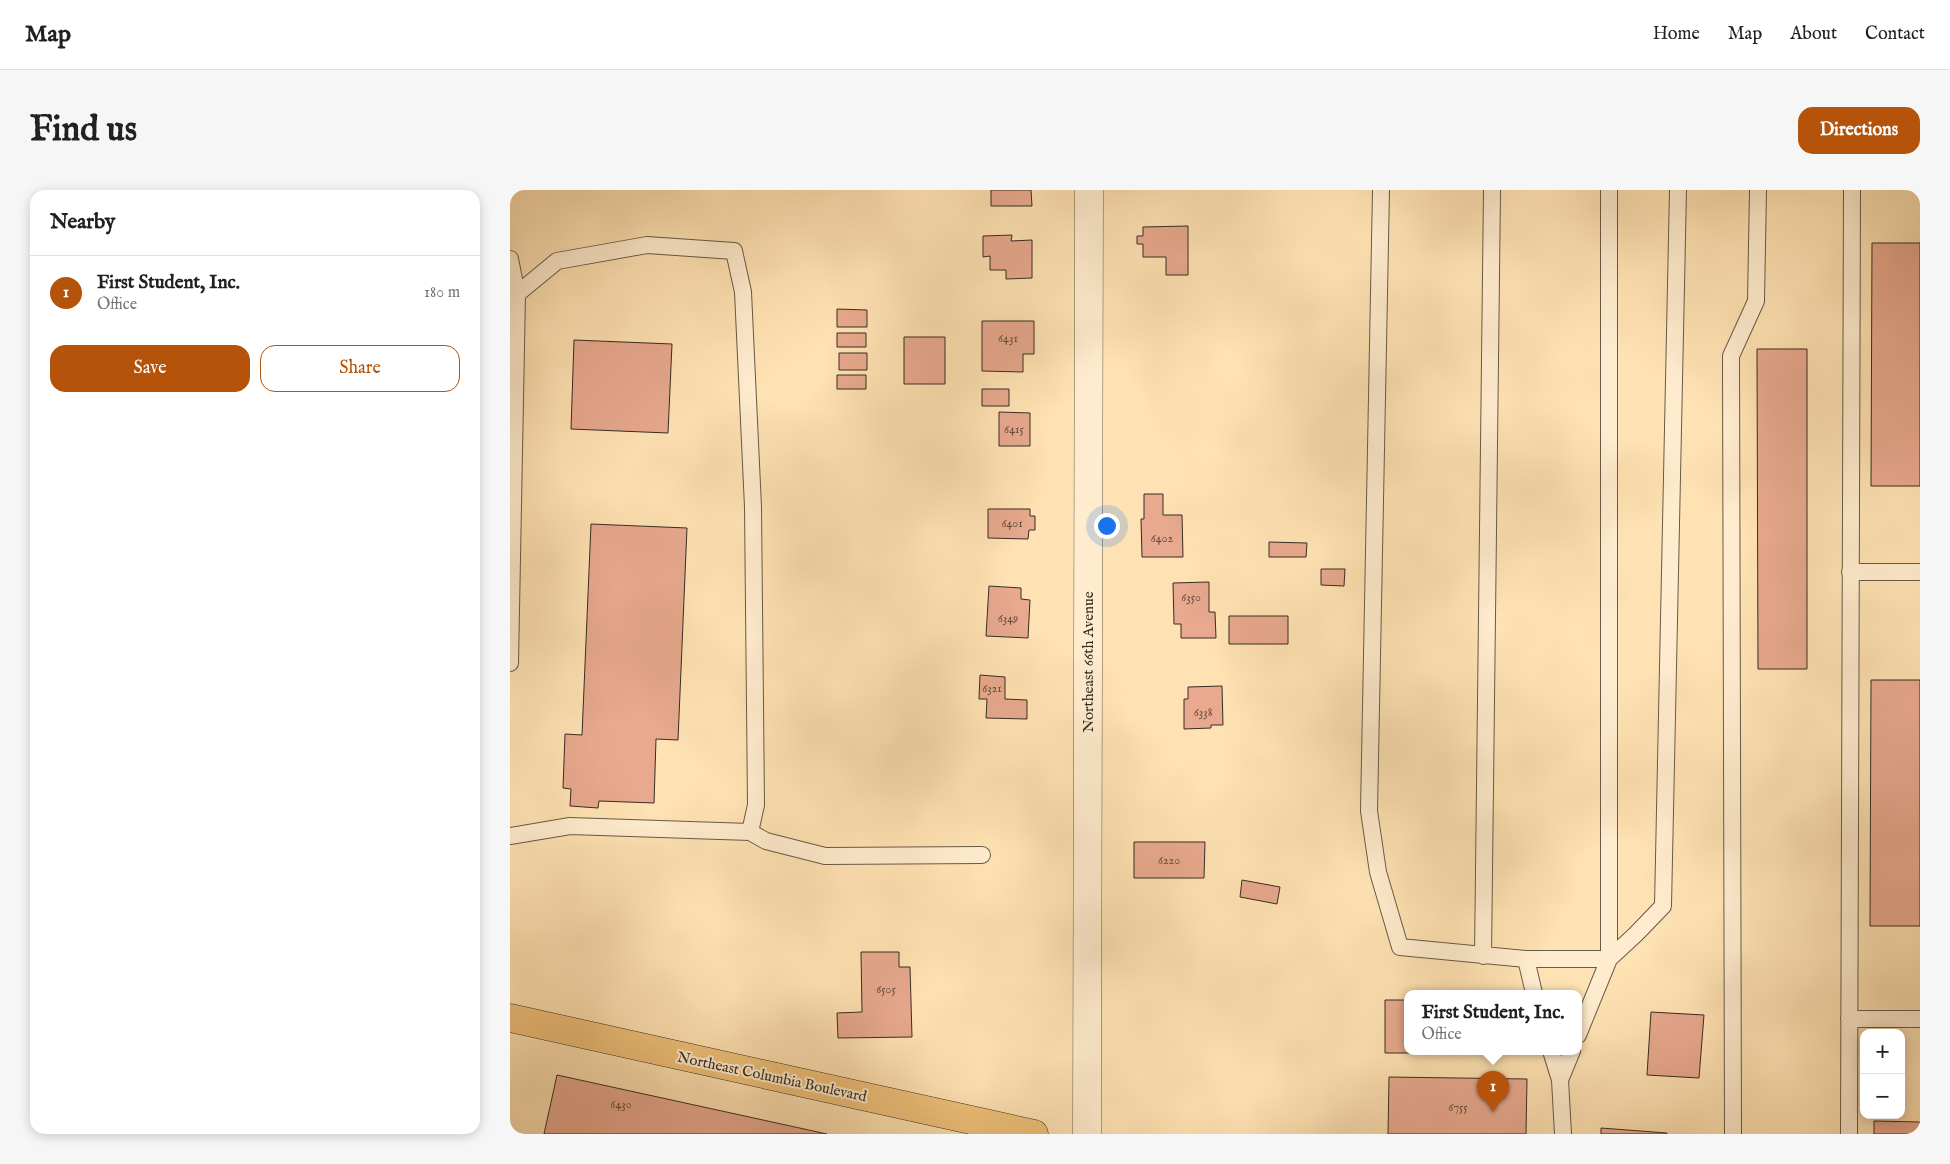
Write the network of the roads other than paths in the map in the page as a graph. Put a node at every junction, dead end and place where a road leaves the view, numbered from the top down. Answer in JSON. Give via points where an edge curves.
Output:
{"nodes":[{"id":1,"x":1089,"y":190,"type":"edge"},
{"id":2,"x":1381,"y":190,"type":"edge"},
{"id":3,"x":1492,"y":190,"type":"edge"},
{"id":4,"x":1609,"y":190,"type":"edge"},
{"id":5,"x":1678,"y":190,"type":"edge"},
{"id":6,"x":1758,"y":190,"type":"edge"},
{"id":7,"x":1852,"y":190,"type":"edge"},
{"id":8,"x":510,"y":259,"type":"edge"},
{"id":9,"x":517,"y":294,"type":"junction"},
{"id":10,"x":1850,"y":572,"type":"junction"},
{"id":11,"x":1920,"y":572,"type":"edge"},
{"id":12,"x":510,"y":662,"type":"edge"},
{"id":13,"x":750,"y":832,"type":"junction"},
{"id":14,"x":510,"y":836,"type":"edge"},
{"id":15,"x":982,"y":855,"type":"dead end"},
{"id":16,"x":1483,"y":956,"type":"junction"},
{"id":17,"x":1609,"y":958,"type":"junction"},
{"id":18,"x":1526,"y":959,"type":"junction"},
{"id":19,"x":1533,"y":990,"type":"edge"},
{"id":20,"x":510,"y":1018,"type":"edge"},
{"id":21,"x":1849,"y":1019,"type":"junction"},
{"id":22,"x":1920,"y":1019,"type":"edge"},
{"id":23,"x":1582,"y":1025,"type":"edge"},
{"id":24,"x":1552,"y":1055,"type":"edge"},
{"id":25,"x":1570,"y":1055,"type":"edge"},
{"id":26,"x":1560,"y":1080,"type":"junction"},
{"id":27,"x":1025,"y":1133,"type":"edge"},
{"id":28,"x":1087,"y":1134,"type":"edge"},
{"id":29,"x":1563,"y":1134,"type":"edge"},
{"id":30,"x":1733,"y":1134,"type":"edge"},
{"id":31,"x":1849,"y":1134,"type":"edge"}],
"edges":[{"from":1,"to":28,"type":"street","name":"Northeast 66th Avenue"},
{"from":2,"to":16,"type":"lane","via":[[1369,811],[1378,872],[1400,946]]},
{"from":3,"to":16,"type":"lane"},
{"from":4,"to":17,"type":"lane"},
{"from":5,"to":17,"type":"lane","via":[[1663,906]]},
{"from":6,"to":30,"type":"lane","via":[[1756,301],[1731,356]]},
{"from":7,"to":10,"type":"lane"},
{"from":8,"to":9,"type":"lane"},
{"from":9,"to":12,"type":"lane"},
{"from":9,"to":13,"type":"lane","via":[[557,261],[647,245],[734,251],[743,292],[753,507],[756,806]]},
{"from":10,"to":11,"type":"lane"},
{"from":10,"to":21,"type":"lane"},
{"from":13,"to":14,"type":"lane","via":[[570,826]]},
{"from":13,"to":15,"type":"lane","via":[[766,840],[825,856]]},
{"from":16,"to":18,"type":"lane"},
{"from":17,"to":18,"type":"lane"},
{"from":17,"to":23,"type":"lane"},
{"from":18,"to":19,"type":"lane"},
{"from":20,"to":27,"type":"main road","name":"Northeast Columbia Boulevard"},
{"from":21,"to":22,"type":"lane"},
{"from":21,"to":31,"type":"lane"},
{"from":24,"to":26,"type":"lane"},
{"from":25,"to":26,"type":"lane"},
{"from":26,"to":29,"type":"lane"}]}
